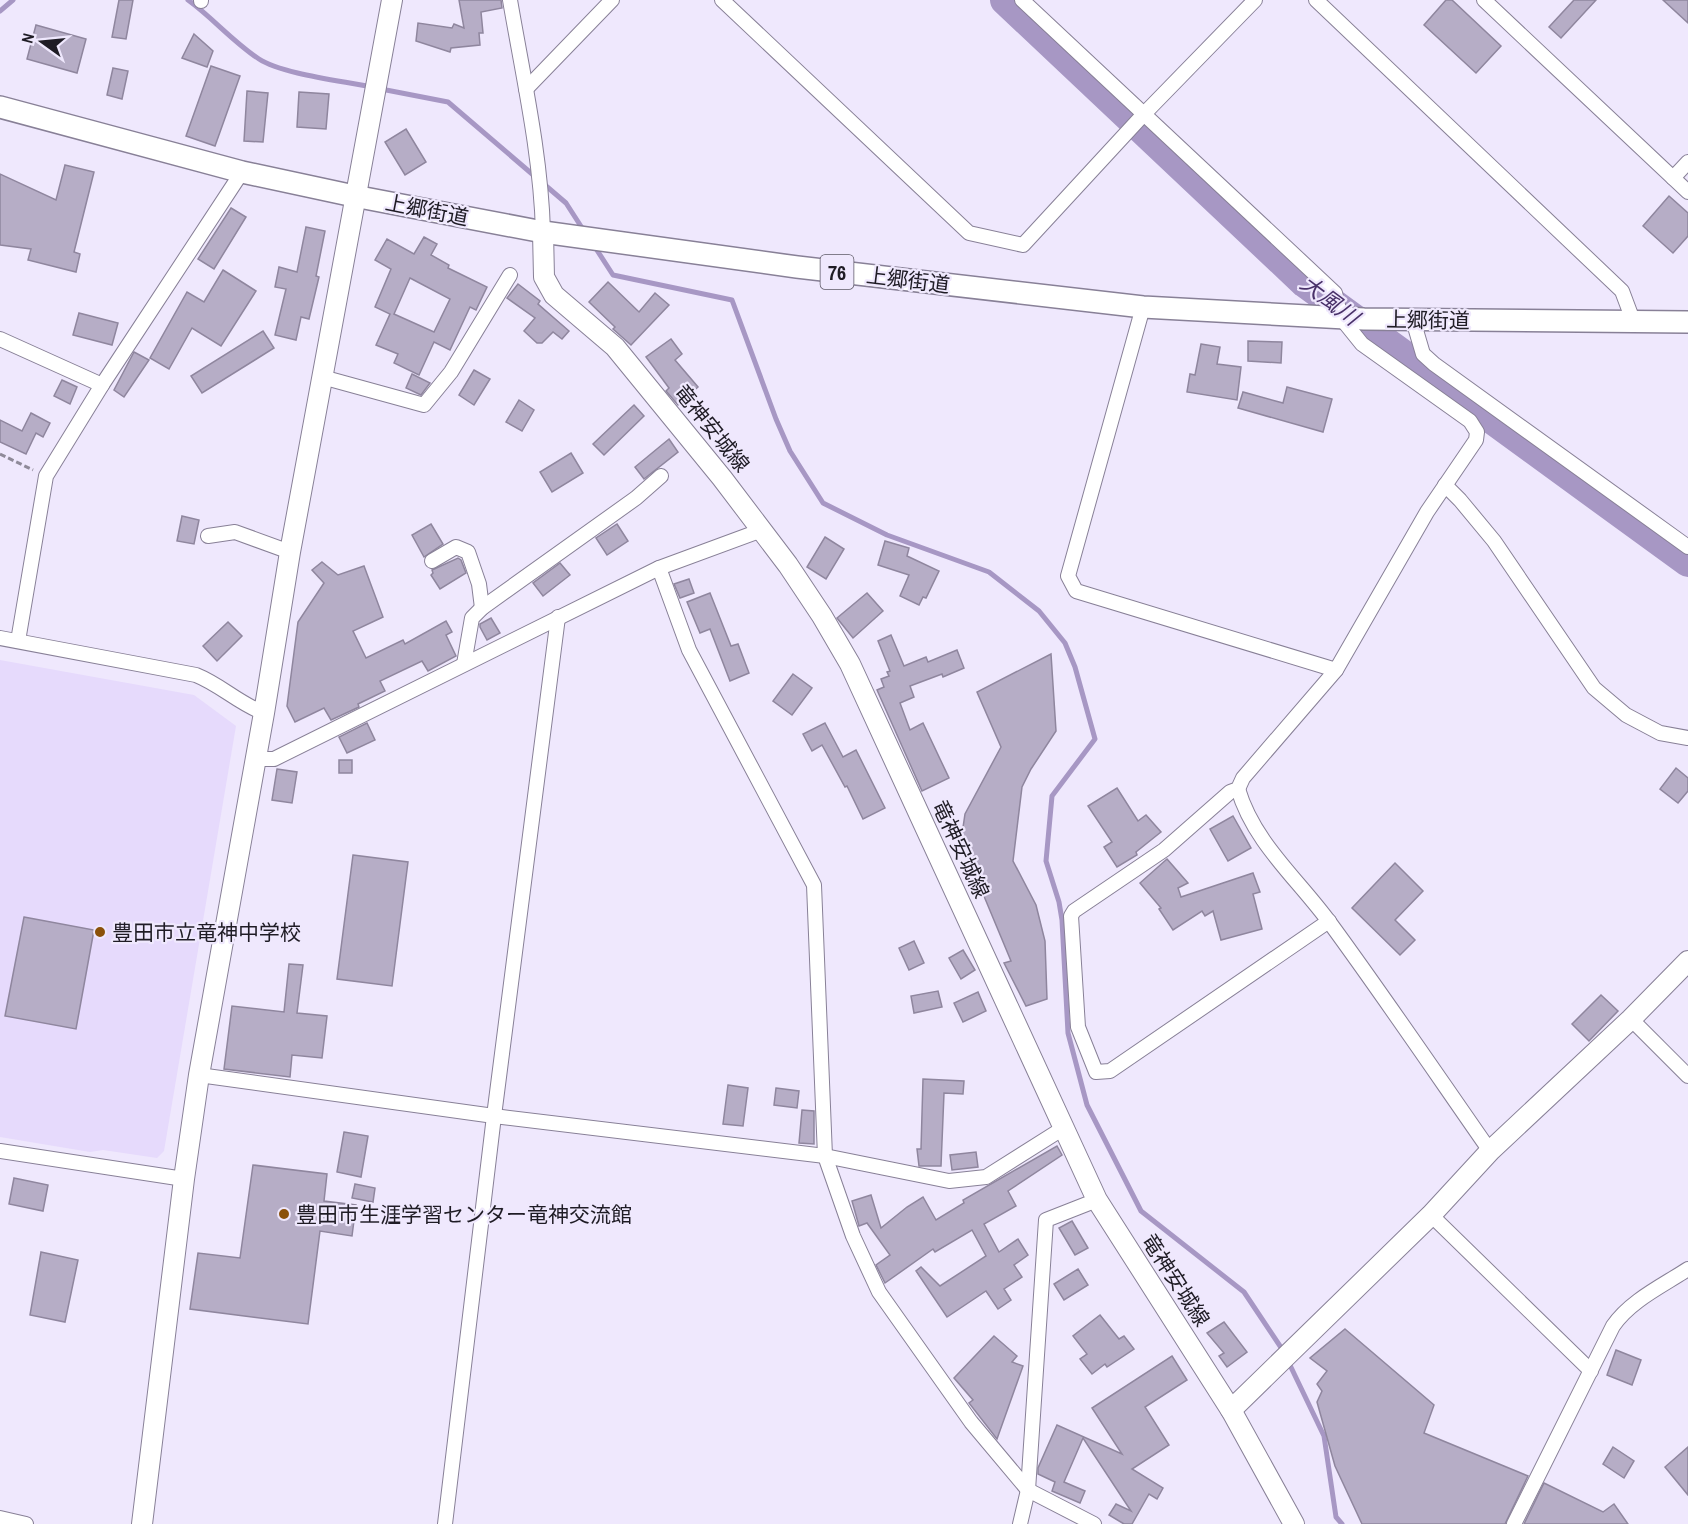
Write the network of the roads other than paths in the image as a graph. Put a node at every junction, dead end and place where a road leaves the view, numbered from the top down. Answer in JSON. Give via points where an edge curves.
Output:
{"nodes":[{"id":1,"x":392,"y":0,"type":"edge"},
{"id":2,"x":510,"y":0,"type":"edge"},
{"id":3,"x":612,"y":0,"type":"edge"},
{"id":4,"x":722,"y":0,"type":"edge"},
{"id":5,"x":1022,"y":0,"type":"edge"},
{"id":6,"x":1255,"y":0,"type":"edge"},
{"id":7,"x":1316,"y":0,"type":"edge"},
{"id":8,"x":1484,"y":0,"type":"edge"},
{"id":9,"x":526,"y":89,"type":"junction"},
{"id":10,"x":0,"y":107,"type":"edge"},
{"id":11,"x":1143,"y":115,"type":"junction"},
{"id":12,"x":1688,"y":162,"type":"edge"},
{"id":13,"x":242,"y":172,"type":"junction"},
{"id":14,"x":1673,"y":178,"type":"junction"},
{"id":15,"x":1688,"y":192,"type":"edge"},
{"id":16,"x":354,"y":196,"type":"junction"},
{"id":17,"x":543,"y":232,"type":"junction"},
{"id":18,"x":510,"y":275,"type":"dead end"},
{"id":19,"x":1143,"y":307,"type":"junction"},
{"id":20,"x":1341,"y":318,"type":"junction"},
{"id":21,"x":1413,"y":320,"type":"junction"},
{"id":22,"x":1688,"y":322,"type":"edge"},
{"id":23,"x":1634,"y":323,"type":"junction"},
{"id":24,"x":0,"y":339,"type":"edge"},
{"id":25,"x":322,"y":377,"type":"junction"},
{"id":26,"x":102,"y":385,"type":"junction"},
{"id":27,"x":661,"y":476,"type":"dead end"},
{"id":28,"x":1444,"y":485,"type":"junction"},
{"id":29,"x":762,"y":530,"type":"junction"},
{"id":30,"x":208,"y":536,"type":"dead end"},
{"id":31,"x":1688,"y":547,"type":"edge"},
{"id":32,"x":290,"y":552,"type":"junction"},
{"id":33,"x":432,"y":561,"type":"dead end"},
{"id":34,"x":659,"y":568,"type":"junction"},
{"id":35,"x":482,"y":608,"type":"junction"},
{"id":36,"x":558,"y":616,"type":"junction"},
{"id":37,"x":0,"y":638,"type":"edge"},
{"id":38,"x":18,"y":641,"type":"junction"},
{"id":39,"x":464,"y":664,"type":"junction"},
{"id":40,"x":1336,"y":670,"type":"junction"},
{"id":41,"x":264,"y":714,"type":"junction"},
{"id":42,"x":1688,"y":738,"type":"edge"},
{"id":43,"x":255,"y":759,"type":"junction"},
{"id":44,"x":1238,"y":789,"type":"junction"},
{"id":45,"x":1329,"y":921,"type":"junction"},
{"id":46,"x":1688,"y":961,"type":"edge"},
{"id":47,"x":1630,"y":1019,"type":"junction"},
{"id":48,"x":199,"y":1075,"type":"junction"},
{"id":49,"x":1688,"y":1076,"type":"edge"},
{"id":50,"x":494,"y":1116,"type":"junction"},
{"id":51,"x":1062,"y":1130,"type":"junction"},
{"id":52,"x":0,"y":1151,"type":"edge"},
{"id":53,"x":1490,"y":1151,"type":"junction"},
{"id":54,"x":825,"y":1156,"type":"junction"},
{"id":55,"x":184,"y":1179,"type":"junction"},
{"id":56,"x":1097,"y":1200,"type":"junction"},
{"id":57,"x":1431,"y":1215,"type":"junction"},
{"id":58,"x":1688,"y":1269,"type":"edge"},
{"id":59,"x":1591,"y":1371,"type":"junction"},
{"id":60,"x":1231,"y":1410,"type":"junction"},
{"id":61,"x":1028,"y":1490,"type":"junction"},
{"id":62,"x":0,"y":1518,"type":"edge"},
{"id":63,"x":26,"y":1524,"type":"edge"},
{"id":64,"x":142,"y":1524,"type":"edge"},
{"id":65,"x":445,"y":1524,"type":"edge"},
{"id":66,"x":1020,"y":1524,"type":"edge"},
{"id":67,"x":1094,"y":1524,"type":"edge"},
{"id":68,"x":1294,"y":1524,"type":"edge"},
{"id":69,"x":1514,"y":1524,"type":"edge"}],
"edges":[{"from":1,"to":16,"type":"street"},
{"from":2,"to":9,"type":"street"},
{"from":3,"to":9,"type":"street"},
{"from":4,"to":11,"type":"street","via":[[969,233],[1023,245]]},
{"from":5,"to":11,"type":"street"},
{"from":6,"to":11,"type":"street"},
{"from":7,"to":23,"type":"street","via":[[1622,291]]},
{"from":8,"to":14,"type":"street"},
{"from":9,"to":17,"type":"street"},
{"from":10,"to":13,"type":"main road","name":"上郷街道","number":"76"},
{"from":11,"to":20,"type":"street","via":[[1335,293]]},
{"from":12,"to":14,"type":"street"},
{"from":13,"to":16,"type":"main road","name":"上郷街道","number":"76"},
{"from":13,"to":26,"type":"street"},
{"from":14,"to":15,"type":"street"},
{"from":16,"to":17,"type":"main road","name":"上郷街道","number":"76"},
{"from":16,"to":25,"type":"street"},
{"from":17,"to":19,"type":"main road","name":"上郷街道","number":"76","via":[[797,267]]},
{"from":17,"to":29,"type":"street","name":"竜神安城線","via":[[544,277],[554,295],[615,347]]},
{"from":18,"to":25,"type":"street","via":[[451,372],[424,405]]},
{"from":19,"to":20,"type":"main road","name":"上郷街道","number":"76"},
{"from":19,"to":40,"type":"street","via":[[1068,576],[1076,591]]},
{"from":20,"to":21,"type":"main road","name":"上郷街道","number":"76"},
{"from":20,"to":28,"type":"street","via":[[1362,344],[1470,421],[1477,432],[1476,440]]},
{"from":21,"to":23,"type":"main road","name":"上郷街道","number":"76"},
{"from":21,"to":31,"type":"street","via":[[1423,354],[1434,364]]},
{"from":22,"to":23,"type":"main road","name":"上郷街道","number":"76"},
{"from":24,"to":26,"type":"street"},
{"from":25,"to":32,"type":"street"},
{"from":26,"to":38,"type":"street","via":[[46,476]]},
{"from":27,"to":35,"type":"street"},
{"from":28,"to":40,"type":"street"},
{"from":28,"to":42,"type":"street","via":[[1494,541],[1594,688],[1626,715],[1660,733]]},
{"from":29,"to":34,"type":"street"},
{"from":29,"to":51,"type":"street","name":"竜神安城線","via":[[822,616],[849,664]]},
{"from":30,"to":32,"type":"street","via":[[235,532]]},
{"from":32,"to":41,"type":"street"},
{"from":33,"to":35,"type":"street","via":[[456,547],[468,552]]},
{"from":34,"to":36,"type":"street"},
{"from":34,"to":54,"type":"street","via":[[689,650],[814,885]]},
{"from":35,"to":39,"type":"street","via":[[472,618]]},
{"from":36,"to":39,"type":"street"},
{"from":36,"to":50,"type":"street"},
{"from":37,"to":38,"type":"street"},
{"from":38,"to":41,"type":"street","via":[[196,675]]},
{"from":39,"to":43,"type":"street","via":[[274,759]]},
{"from":40,"to":44,"type":"street","via":[[1243,778]]},
{"from":41,"to":43,"type":"street"},
{"from":43,"to":48,"type":"street"},
{"from":44,"to":45,"type":"street","via":[[1242,804],[1277,860]]},
{"from":44,"to":45,"type":"street","via":[[1164,850],[1071,916],[1078,1027],[1096,1072],[1110,1071]]},
{"from":45,"to":53,"type":"street"},
{"from":46,"to":47,"type":"street"},
{"from":47,"to":49,"type":"street"},
{"from":47,"to":53,"type":"street"},
{"from":48,"to":50,"type":"street"},
{"from":48,"to":55,"type":"street"},
{"from":50,"to":54,"type":"street"},
{"from":50,"to":65,"type":"street"},
{"from":51,"to":54,"type":"street","via":[[986,1177],[977,1178],[949,1181]]},
{"from":51,"to":56,"type":"street","name":"竜神安城線"},
{"from":52,"to":55,"type":"street"},
{"from":53,"to":57,"type":"street"},
{"from":54,"to":61,"type":"street","via":[[853,1236],[879,1292],[971,1422]]},
{"from":55,"to":64,"type":"street"},
{"from":56,"to":60,"type":"street","name":"竜神安城線"},
{"from":56,"to":61,"type":"street","via":[[1046,1220]]},
{"from":57,"to":59,"type":"street"},
{"from":57,"to":60,"type":"street"},
{"from":58,"to":59,"type":"street","via":[[1619,1316]]},
{"from":59,"to":69,"type":"street"},
{"from":60,"to":68,"type":"street","name":"竜神安城線"},
{"from":61,"to":66,"type":"street"},
{"from":61,"to":67,"type":"street"},
{"from":62,"to":63,"type":"street"}]}
